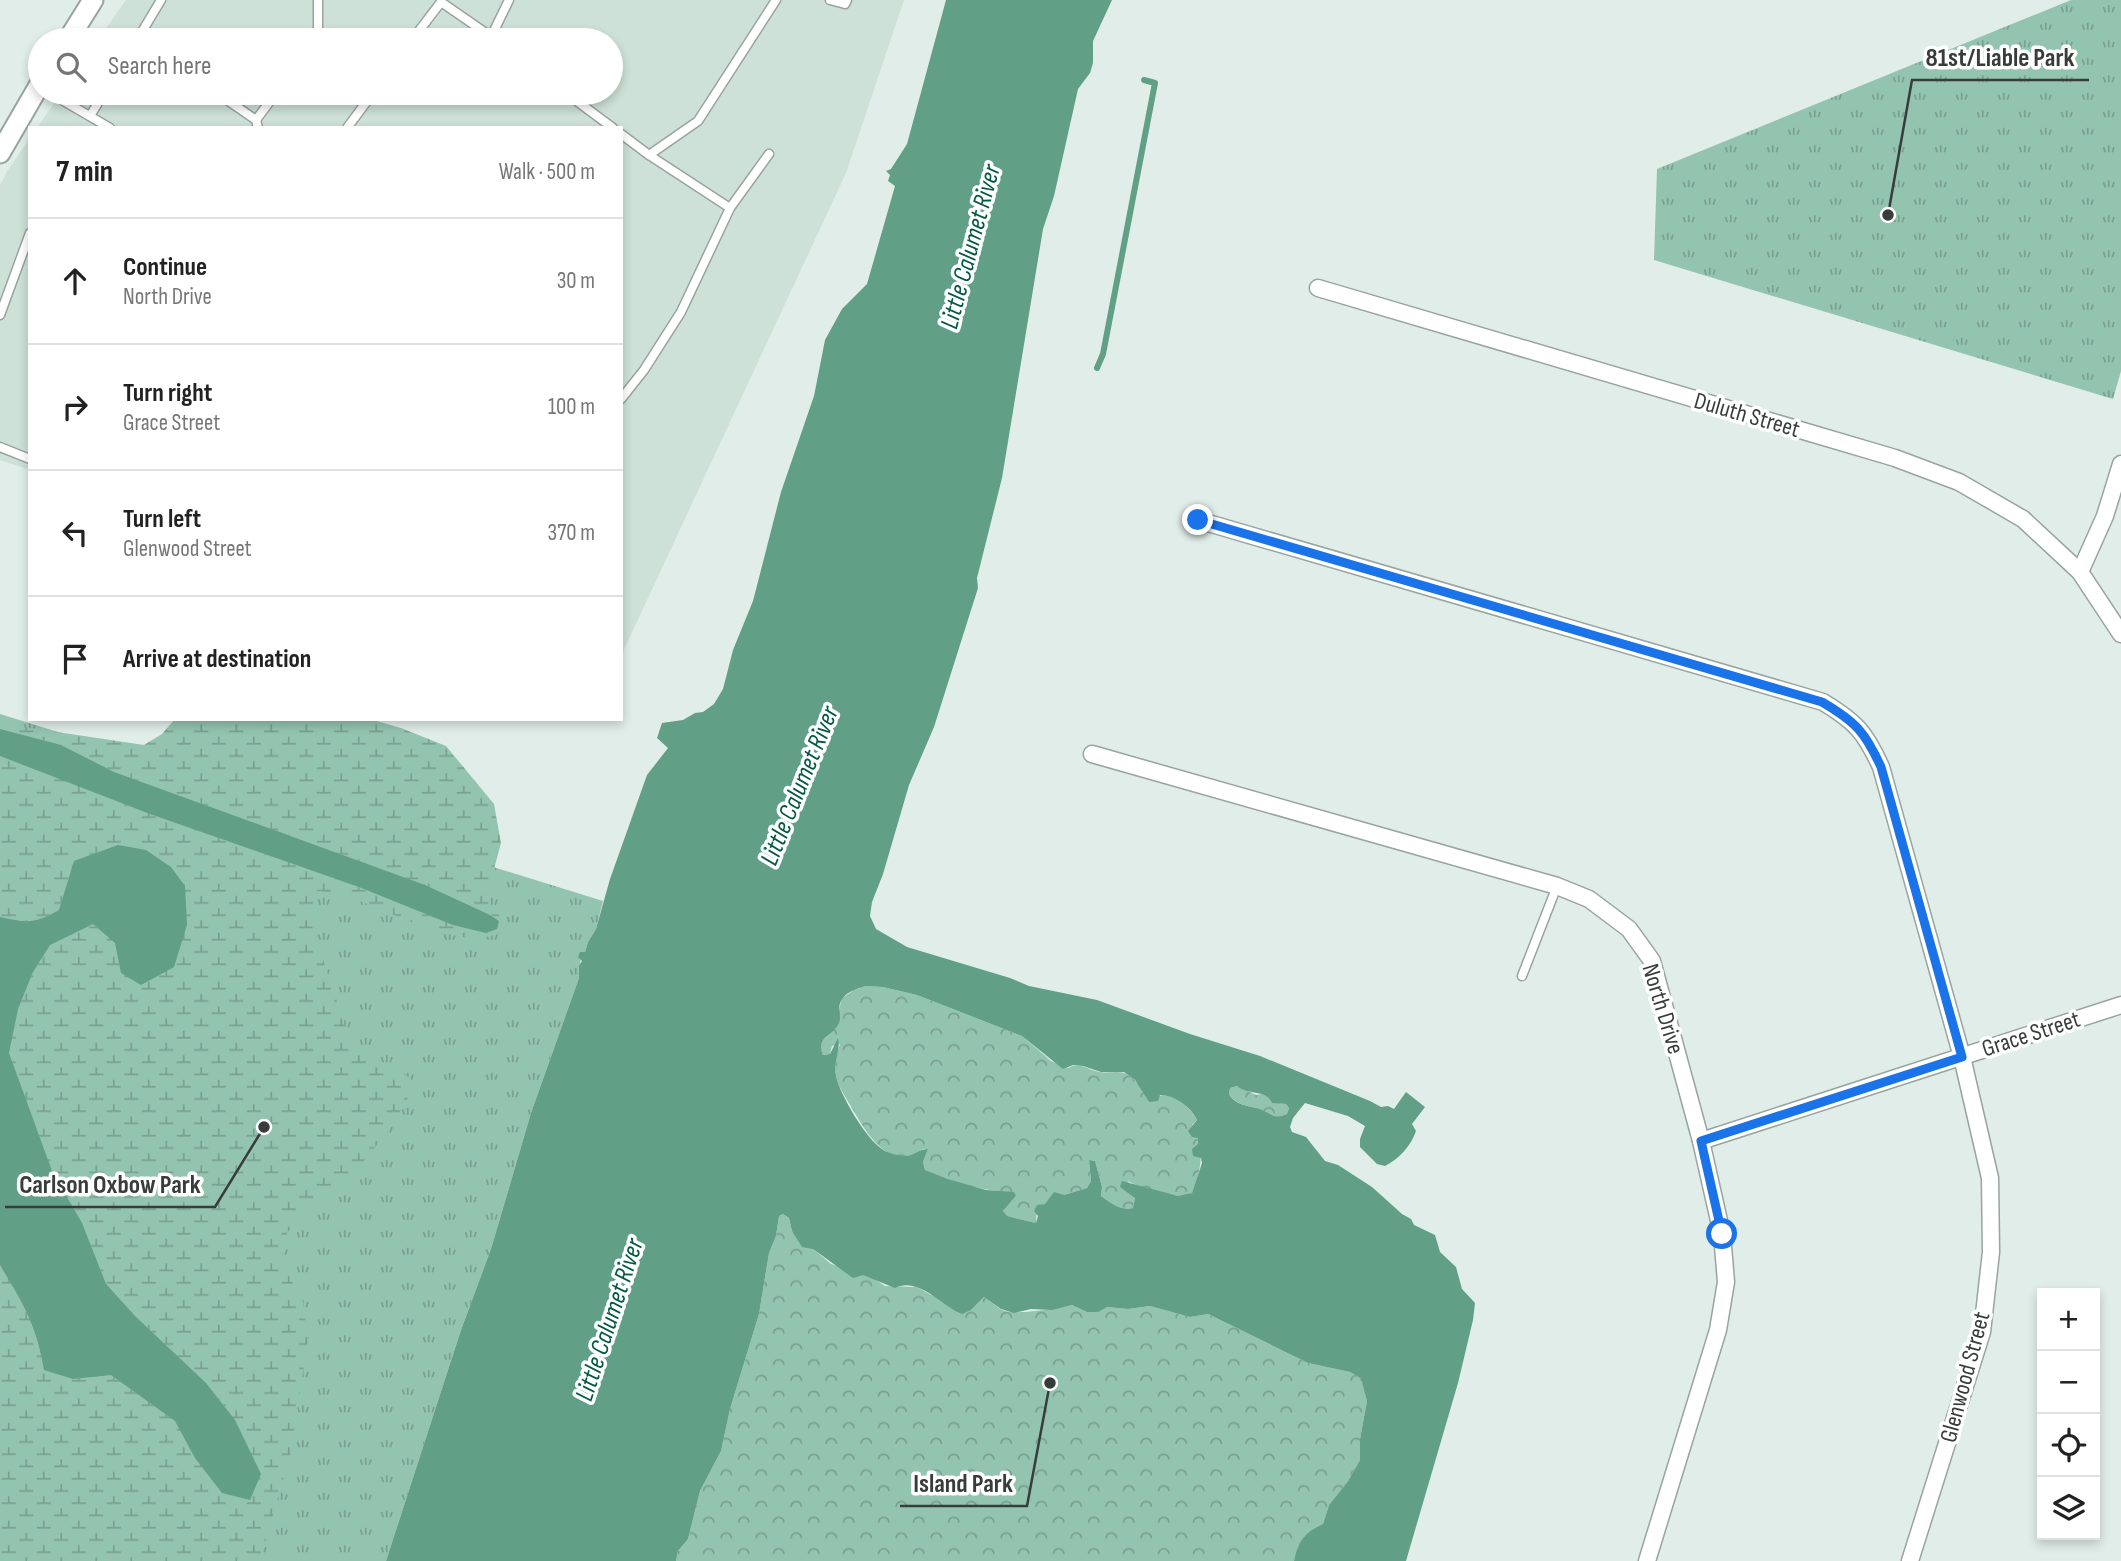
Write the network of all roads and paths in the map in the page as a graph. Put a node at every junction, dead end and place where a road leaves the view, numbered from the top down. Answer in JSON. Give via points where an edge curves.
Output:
{"nodes":[{"id":1,"x":93,"y":0,"type":"edge"},
{"id":2,"x":161,"y":0,"type":"edge"},
{"id":3,"x":318,"y":0,"type":"edge"},
{"id":4,"x":509,"y":0,"type":"edge"},
{"id":5,"x":776,"y":0,"type":"edge"},
{"id":6,"x":830,"y":0,"type":"edge"},
{"id":7,"x":847,"y":0,"type":"edge"},
{"id":8,"x":76,"y":28,"type":"edge"},
{"id":9,"x":145,"y":28,"type":"edge"},
{"id":10,"x":318,"y":28,"type":"edge"},
{"id":11,"x":421,"y":28,"type":"edge"},
{"id":12,"x":479,"y":28,"type":"edge"},
{"id":13,"x":498,"y":28,"type":"edge"},
{"id":14,"x":31,"y":105,"type":"edge"},
{"id":15,"x":71,"y":105,"type":"edge"},
{"id":16,"x":97,"y":105,"type":"edge"},
{"id":17,"x":232,"y":105,"type":"edge"},
{"id":18,"x":269,"y":105,"type":"edge"},
{"id":19,"x":364,"y":105,"type":"edge"},
{"id":20,"x":582,"y":105,"type":"edge"},
{"id":21,"x":90,"y":116,"type":"junction"},
{"id":22,"x":257,"y":124,"type":"edge"},
{"id":23,"x":107,"y":126,"type":"edge"},
{"id":24,"x":348,"y":126,"type":"edge"},
{"id":25,"x":610,"y":126,"type":"edge"},
{"id":26,"x":623,"y":136,"type":"edge"},
{"id":27,"x":0,"y":153,"type":"edge"},
{"id":28,"x":769,"y":154,"type":"dead end"},
{"id":29,"x":649,"y":155,"type":"junction"},
{"id":30,"x":730,"y":208,"type":"junction"},
{"id":31,"x":28,"y":238,"type":"edge"},
{"id":32,"x":1318,"y":288,"type":"dead end"},
{"id":33,"x":0,"y":315,"type":"edge"},
{"id":34,"x":623,"y":396,"type":"edge"},
{"id":35,"x":0,"y":447,"type":"edge"},
{"id":36,"x":28,"y":458,"type":"edge"},
{"id":37,"x":2121,"y":464,"type":"edge"},
{"id":38,"x":1198,"y":520,"type":"dead end"},
{"id":39,"x":2080,"y":572,"type":"junction"},
{"id":40,"x":2121,"y":634,"type":"edge"},
{"id":41,"x":1092,"y":754,"type":"dead end"},
{"id":42,"x":1557,"y":886,"type":"junction"},
{"id":43,"x":1522,"y":976,"type":"dead end"},
{"id":44,"x":2121,"y":1004,"type":"edge"},
{"id":45,"x":1962,"y":1057,"type":"junction"},
{"id":46,"x":1701,"y":1141,"type":"junction"},
{"id":47,"x":1647,"y":1561,"type":"edge"},
{"id":48,"x":1910,"y":1561,"type":"edge"}],
"edges":[{"from":1,"to":8,"type":"street"},
{"from":2,"to":9,"type":"lane"},
{"from":3,"to":10,"type":"lane"},
{"from":4,"to":13,"type":"lane"},
{"from":5,"to":29,"type":"lane","via":[[698,121]]},
{"from":6,"to":7,"type":"lane","via":[[845,4]]},
{"from":11,"to":12,"type":"lane","via":[[441,2]]},
{"from":14,"to":27,"type":"street"},
{"from":15,"to":21,"type":"lane"},
{"from":16,"to":21,"type":"lane"},
{"from":17,"to":22,"type":"lane"},
{"from":18,"to":22,"type":"lane"},
{"from":19,"to":24,"type":"lane"},
{"from":20,"to":25,"type":"lane"},
{"from":21,"to":23,"type":"lane"},
{"from":26,"to":29,"type":"lane"},
{"from":28,"to":30,"type":"lane"},
{"from":29,"to":30,"type":"lane"},
{"from":30,"to":34,"type":"lane","via":[[681,312]]},
{"from":31,"to":33,"type":"lane"},
{"from":32,"to":39,"type":"street","name":"Duluth Street","via":[[1881,454],[1959,482],[2023,519]]},
{"from":35,"to":36,"type":"lane"},
{"from":37,"to":39,"type":"street"},
{"from":38,"to":45,"type":"street","name":"Glenwood Street","via":[[1822,702],[1850,719],[1869,740],[1881,767]]},
{"from":39,"to":40,"type":"street","name":"Duluth Street"},
{"from":41,"to":42,"type":"street","name":"North Drive"},
{"from":42,"to":43,"type":"lane"},
{"from":42,"to":46,"type":"street","name":"North Drive","via":[[1589,899],[1629,929],[1652,961]]},
{"from":44,"to":45,"type":"street","name":"Grace Street"},
{"from":45,"to":46,"type":"street","name":"Grace Street"},
{"from":45,"to":48,"type":"street","name":"Glenwood Street","via":[[1990,1178],[1991,1252],[1982,1332]]},
{"from":46,"to":47,"type":"street","name":"North Drive","via":[[1722,1234],[1726,1282],[1718,1330]]}]}
